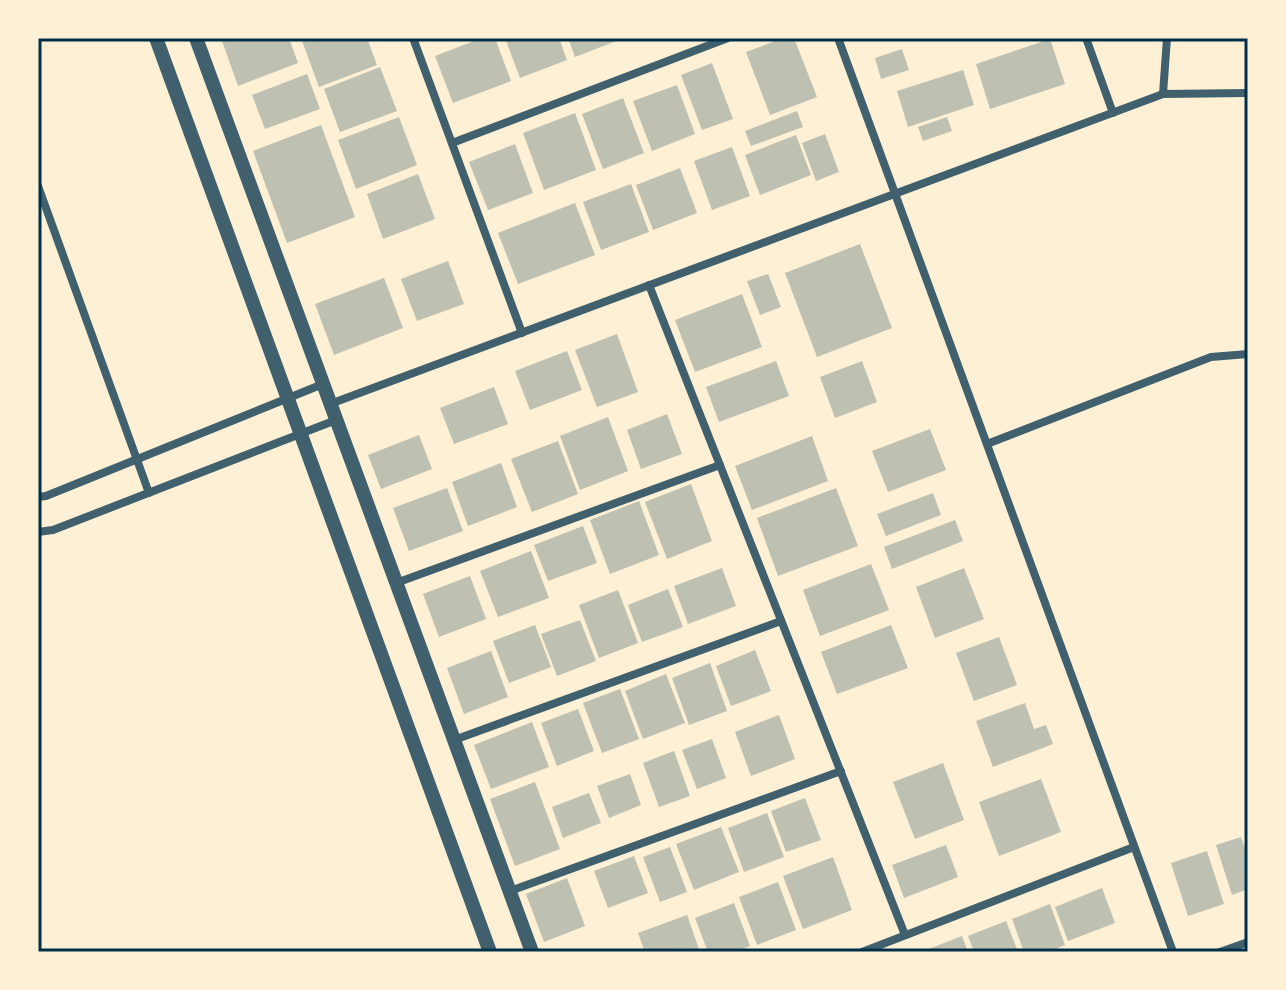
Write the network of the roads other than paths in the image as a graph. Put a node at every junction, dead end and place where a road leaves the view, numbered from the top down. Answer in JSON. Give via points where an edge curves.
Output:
{"nodes":[{"id":1,"x":156,"y":38,"type":"edge"},
{"id":2,"x":196,"y":38,"type":"edge"},
{"id":3,"x":413,"y":38,"type":"edge"},
{"id":4,"x":728,"y":38,"type":"edge"},
{"id":5,"x":838,"y":38,"type":"edge"},
{"id":6,"x":1086,"y":38,"type":"edge"},
{"id":7,"x":1167,"y":38,"type":"edge"},
{"id":8,"x":1248,"y":93,"type":"edge"},
{"id":9,"x":1163,"y":94,"type":"junction"},
{"id":10,"x":1113,"y":113,"type":"junction"},
{"id":11,"x":452,"y":143,"type":"junction"},
{"id":12,"x":38,"y":186,"type":"edge"},
{"id":13,"x":895,"y":194,"type":"junction"},
{"id":14,"x":649,"y":285,"type":"junction"},
{"id":15,"x":522,"y":333,"type":"junction"},
{"id":16,"x":1248,"y":354,"type":"edge"},
{"id":17,"x":323,"y":384,"type":"junction"},
{"id":18,"x":287,"y":398,"type":"junction"},
{"id":19,"x":330,"y":404,"type":"junction"},
{"id":20,"x":336,"y":420,"type":"junction"},
{"id":21,"x":301,"y":435,"type":"junction"},
{"id":22,"x":987,"y":444,"type":"junction"},
{"id":23,"x":137,"y":459,"type":"junction"},
{"id":24,"x":720,"y":465,"type":"junction"},
{"id":25,"x":149,"y":493,"type":"junction"},
{"id":26,"x":38,"y":497,"type":"edge"},
{"id":27,"x":38,"y":532,"type":"edge"},
{"id":28,"x":396,"y":583,"type":"junction"},
{"id":29,"x":781,"y":621,"type":"junction"},
{"id":30,"x":454,"y":740,"type":"junction"},
{"id":31,"x":841,"y":771,"type":"junction"},
{"id":32,"x":1134,"y":847,"type":"junction"},
{"id":33,"x":510,"y":891,"type":"junction"},
{"id":34,"x":905,"y":935,"type":"junction"},
{"id":35,"x":1248,"y":942,"type":"edge"},
{"id":36,"x":490,"y":952,"type":"edge"},
{"id":37,"x":532,"y":952,"type":"edge"},
{"id":38,"x":862,"y":952,"type":"edge"},
{"id":39,"x":1173,"y":952,"type":"edge"},
{"id":40,"x":1220,"y":952,"type":"edge"}],
"edges":[{"from":1,"to":18,"type":"street"},
{"from":2,"to":17,"type":"street"},
{"from":3,"to":11,"type":"street"},
{"from":4,"to":11,"type":"street"},
{"from":5,"to":13,"type":"street"},
{"from":6,"to":10,"type":"street"},
{"from":7,"to":9,"type":"street"},
{"from":8,"to":9,"type":"street"},
{"from":9,"to":10,"type":"street"},
{"from":10,"to":13,"type":"street"},
{"from":11,"to":15,"type":"street"},
{"from":12,"to":23,"type":"street"},
{"from":13,"to":14,"type":"street"},
{"from":13,"to":22,"type":"street"},
{"from":14,"to":15,"type":"street"},
{"from":14,"to":24,"type":"street"},
{"from":15,"to":19,"type":"street"},
{"from":16,"to":22,"type":"street","via":[[1211,357]]},
{"from":17,"to":18,"type":"street"},
{"from":17,"to":19,"type":"street"},
{"from":18,"to":21,"type":"street"},
{"from":18,"to":23,"type":"street"},
{"from":19,"to":20,"type":"street"},
{"from":20,"to":21,"type":"street"},
{"from":20,"to":28,"type":"street"},
{"from":21,"to":25,"type":"street"},
{"from":21,"to":36,"type":"street"},
{"from":22,"to":32,"type":"street"},
{"from":23,"to":25,"type":"street"},
{"from":23,"to":26,"type":"street"},
{"from":24,"to":28,"type":"street"},
{"from":24,"to":29,"type":"street"},
{"from":25,"to":27,"type":"street"},
{"from":28,"to":30,"type":"street"},
{"from":29,"to":30,"type":"street"},
{"from":29,"to":31,"type":"street"},
{"from":30,"to":33,"type":"street"},
{"from":31,"to":33,"type":"street"},
{"from":31,"to":34,"type":"street"},
{"from":32,"to":34,"type":"street"},
{"from":32,"to":39,"type":"street"},
{"from":33,"to":37,"type":"street"},
{"from":34,"to":38,"type":"street"},
{"from":35,"to":40,"type":"street"}]}
